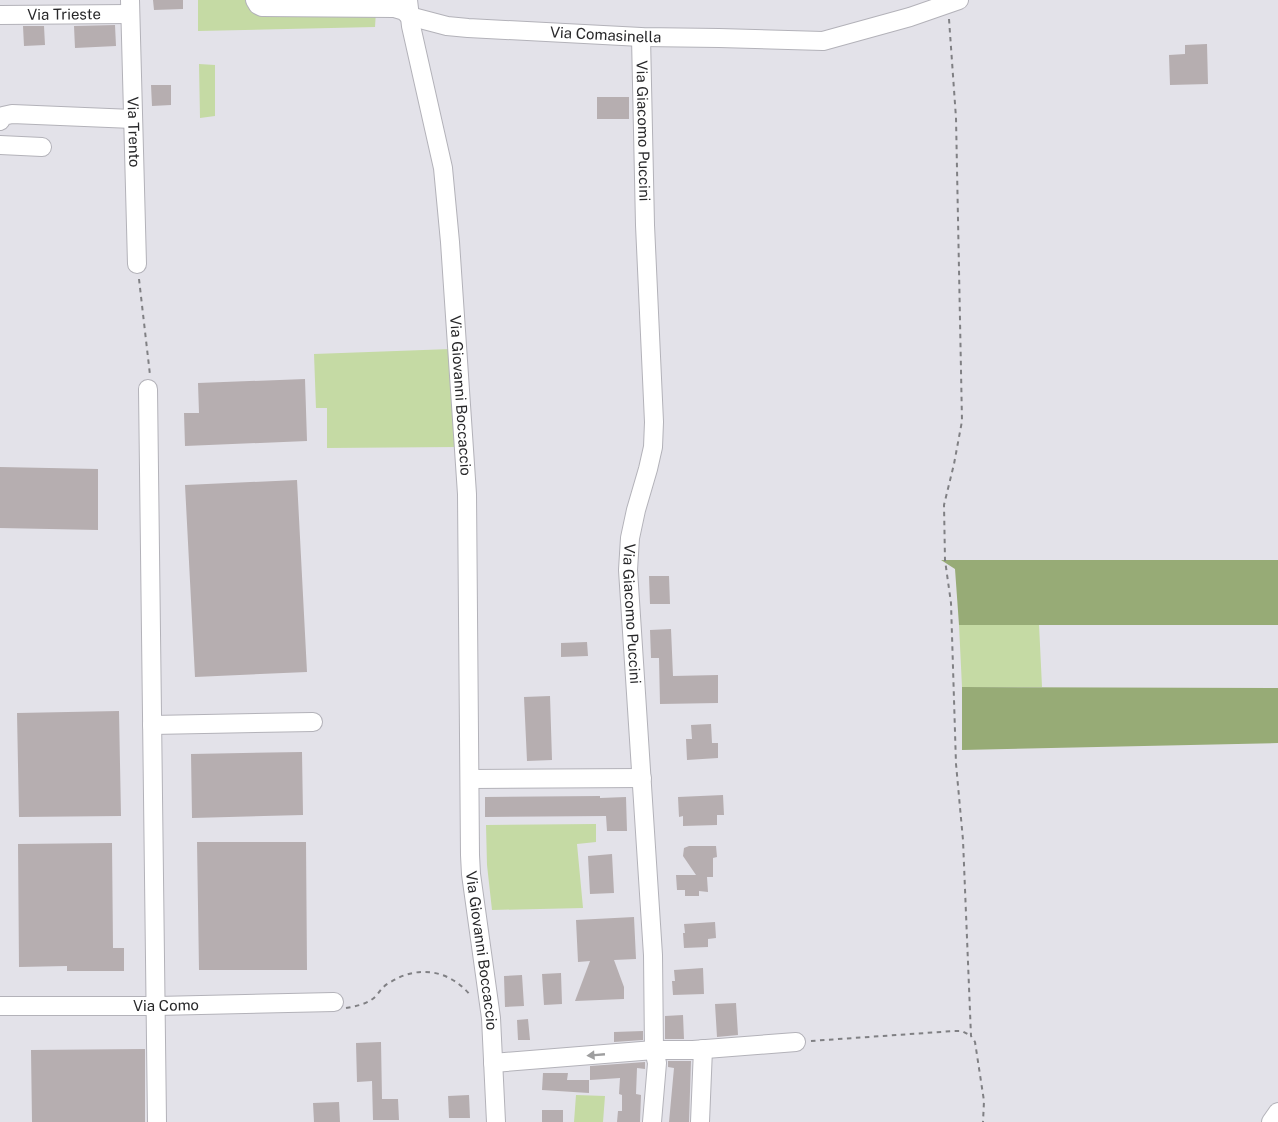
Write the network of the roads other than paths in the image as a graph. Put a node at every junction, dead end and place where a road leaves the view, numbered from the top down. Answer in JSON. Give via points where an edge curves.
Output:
{"nodes":[{"id":1,"x":255,"y":0,"type":"edge"},
{"id":2,"x":953,"y":2,"type":"edge"},
{"id":3,"x":130,"y":7,"type":"edge"},
{"id":4,"x":409,"y":8,"type":"edge"},
{"id":5,"x":0,"y":15,"type":"edge"},
{"id":6,"x":641,"y":37,"type":"junction"},
{"id":7,"x":133,"y":119,"type":"junction"},
{"id":8,"x":0,"y":121,"type":"edge"},
{"id":9,"x":0,"y":145,"type":"edge"},
{"id":10,"x":42,"y":147,"type":"dead end"},
{"id":11,"x":137,"y":264,"type":"road end"},
{"id":12,"x":148,"y":389,"type":"road end"},
{"id":13,"x":313,"y":722,"type":"dead end"},
{"id":14,"x":152,"y":724,"type":"junction"},
{"id":15,"x":642,"y":778,"type":"junction"},
{"id":16,"x":470,"y":779,"type":"junction"},
{"id":17,"x":331,"y":1002,"type":"road end"},
{"id":18,"x":0,"y":1006,"type":"edge"},
{"id":19,"x":157,"y":1006,"type":"junction"},
{"id":20,"x":796,"y":1042,"type":"road end"},
{"id":21,"x":703,"y":1049,"type":"junction"},
{"id":22,"x":654,"y":1050,"type":"junction"},
{"id":23,"x":493,"y":1063,"type":"junction"},
{"id":24,"x":1278,"y":1112,"type":"edge"},
{"id":25,"x":157,"y":1122,"type":"edge"},
{"id":26,"x":496,"y":1122,"type":"edge"},
{"id":27,"x":652,"y":1122,"type":"edge"},
{"id":28,"x":700,"y":1122,"type":"edge"},
{"id":29,"x":1271,"y":1122,"type":"edge"}],
"edges":[{"from":1,"to":4,"type":"street","name":"Via Comasinella","via":[[262,7],[404,11]]},
{"from":2,"to":6,"type":"street","name":"Via Comasinella","via":[[823,41]]},
{"from":3,"to":5,"type":"street","name":"Via Trieste"},
{"from":3,"to":7,"type":"street","name":"Via Trento"},
{"from":4,"to":6,"type":"street","name":"Via Comasinella","via":[[447,26]]},
{"from":4,"to":16,"type":"street","name":"Via Giovanni Boccaccio","via":[[443,168],[450,242],[467,494]]},
{"from":6,"to":15,"type":"street","name":"Via Giacomo Puccini","via":[[654,422],[653,447],[630,538],[628,570]]},
{"from":7,"to":8,"type":"street","via":[[12,114]]},
{"from":7,"to":11,"type":"street","name":"Via Trento"},
{"from":9,"to":10,"type":"street"},
{"from":12,"to":14,"type":"street"},
{"from":13,"to":14,"type":"street"},
{"from":14,"to":19,"type":"street"},
{"from":15,"to":16,"type":"street"},
{"from":15,"to":22,"type":"street","name":"Via Giacomo Puccini","via":[[653,955]]},
{"from":16,"to":23,"type":"street","name":"Via Giovanni Boccaccio","via":[[471,874],[491,1018]]},
{"from":17,"to":19,"type":"street","name":"Via Como"},
{"from":18,"to":19,"type":"street","name":"Via Como"},
{"from":19,"to":25,"type":"street"},
{"from":20,"to":21,"type":"street"},
{"from":21,"to":22,"type":"street"},
{"from":21,"to":28,"type":"street"},
{"from":22,"to":23,"type":"street","one_way":true},
{"from":22,"to":27,"type":"street","name":"Via Giacomo Puccini","via":[[657,1063]]},
{"from":23,"to":26,"type":"street","name":"Via Giovanni Boccaccio"},
{"from":24,"to":29,"type":"street"}]}
